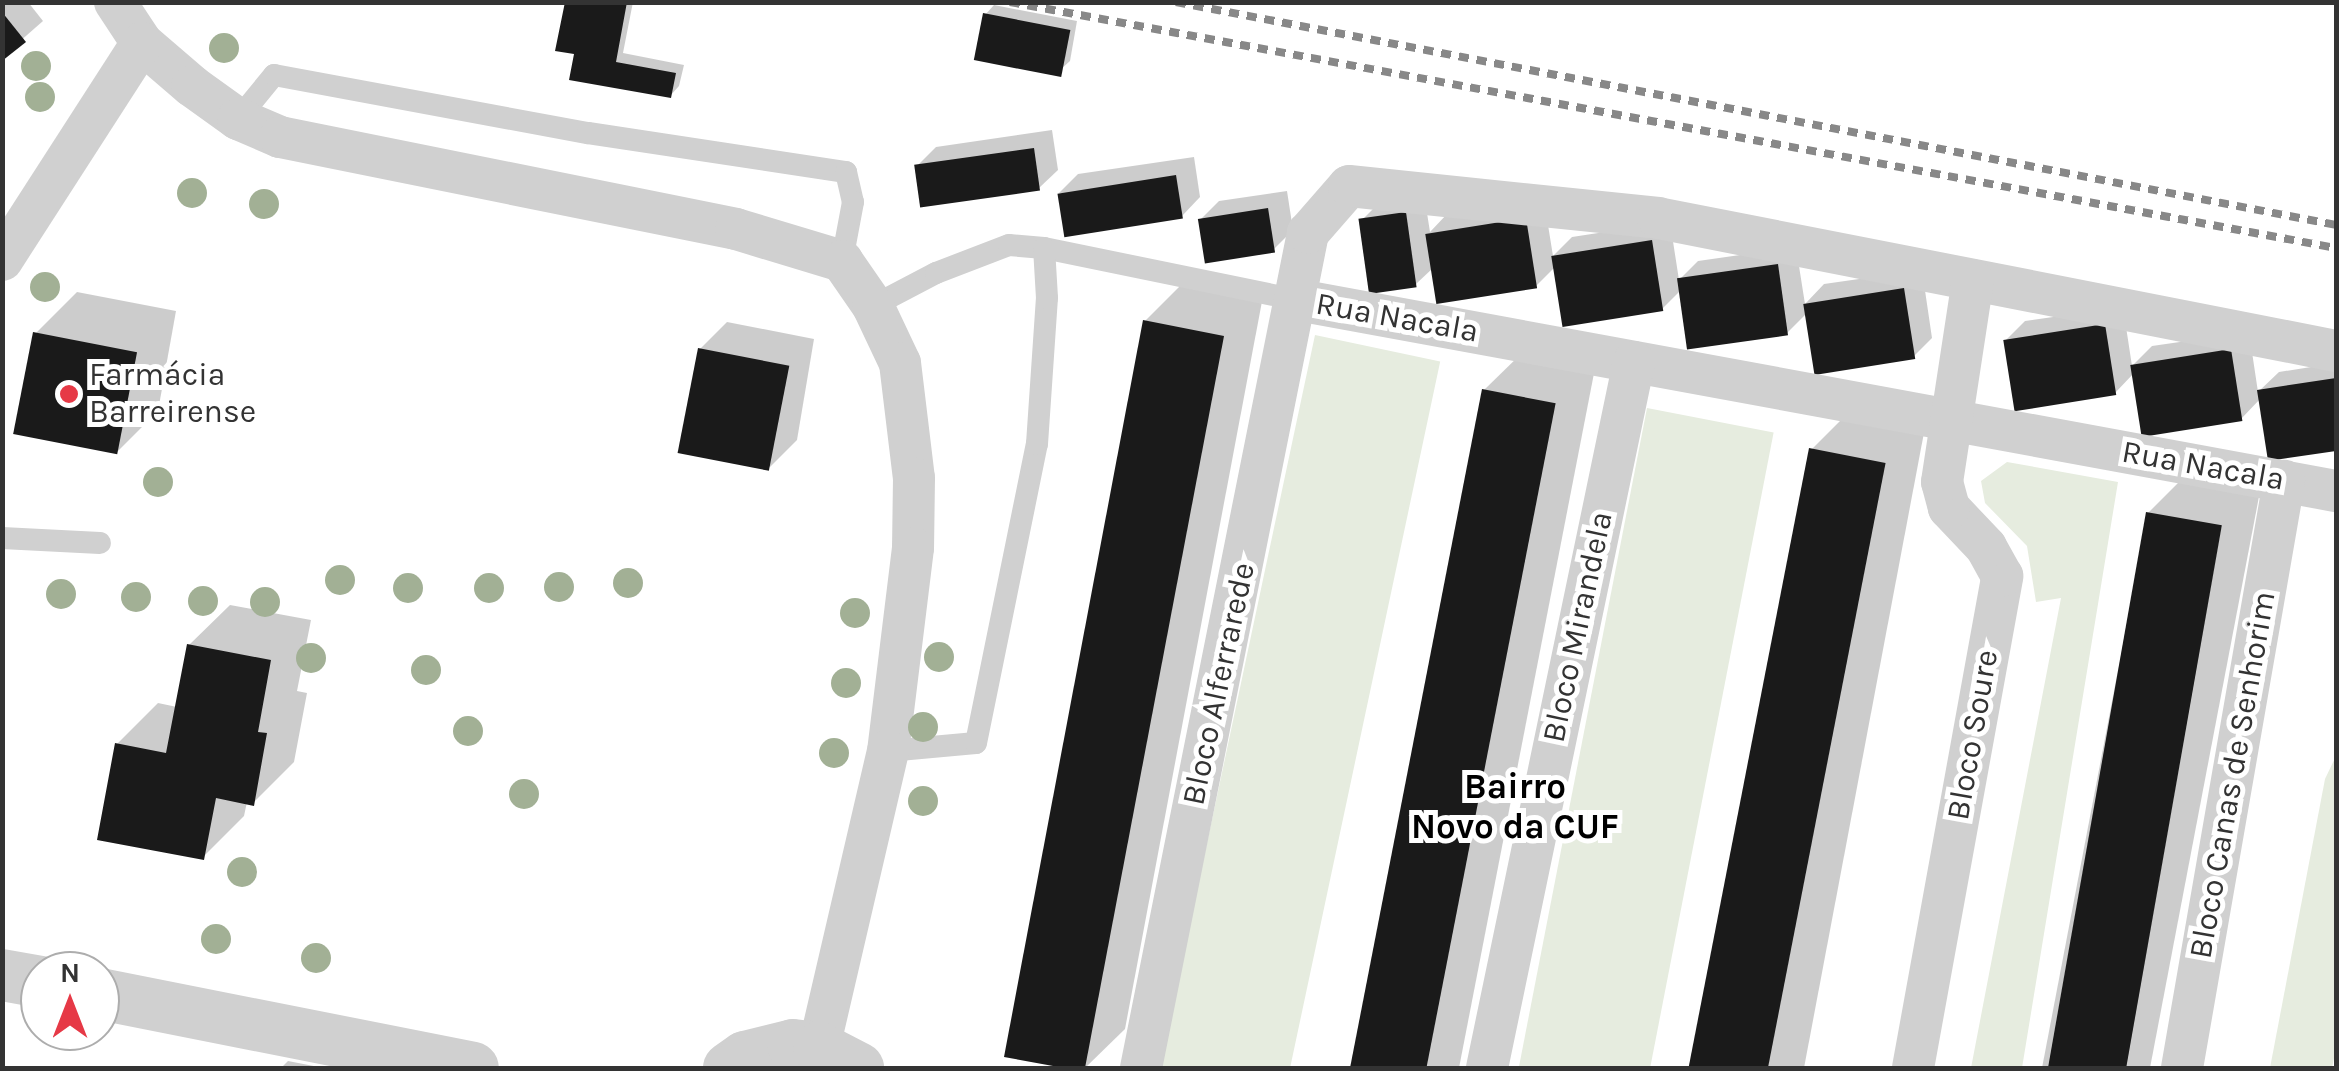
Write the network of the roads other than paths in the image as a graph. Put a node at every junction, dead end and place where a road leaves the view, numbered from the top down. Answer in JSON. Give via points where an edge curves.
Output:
{"nodes":[{"id":1,"x":115,"y":2,"type":"edge"},
{"id":2,"x":142,"y":42,"type":"junction"},
{"id":3,"x":238,"y":119,"type":"junction"},
{"id":4,"x":1044,"y":248,"type":"junction"},
{"id":5,"x":2,"y":260,"type":"edge"},
{"id":6,"x":842,"y":261,"type":"junction"},
{"id":7,"x":1973,"y":280,"type":"junction"},
{"id":8,"x":1298,"y":300,"type":"junction"},
{"id":9,"x":873,"y":306,"type":"junction"},
{"id":10,"x":2336,"y":351,"type":"edge"},
{"id":11,"x":1634,"y":362,"type":"junction"},
{"id":12,"x":1950,"y":420,"type":"junction"},
{"id":13,"x":2284,"y":481,"type":"junction"},
{"id":14,"x":2336,"y":491,"type":"edge"},
{"id":15,"x":2,"y":538,"type":"edge"},
{"id":16,"x":100,"y":544,"type":"dead end"},
{"id":17,"x":888,"y":751,"type":"junction"},
{"id":18,"x":120,"y":998,"type":"edge"},
{"id":19,"x":838,"y":1058,"type":"edge"},
{"id":20,"x":473,"y":1068,"type":"edge"},
{"id":21,"x":728,"y":1068,"type":"edge"},
{"id":22,"x":1141,"y":1068,"type":"edge"},
{"id":23,"x":1487,"y":1068,"type":"edge"},
{"id":24,"x":1913,"y":1068,"type":"edge"},
{"id":25,"x":2182,"y":1068,"type":"edge"}],
"edges":[{"from":1,"to":2,"type":"street"},
{"from":2,"to":3,"type":"street"},
{"from":2,"to":5,"type":"street"},
{"from":3,"to":6,"type":"street","via":[[280,137],[736,229]]},
{"from":3,"to":6,"type":"lane","via":[[274,75],[846,172],[854,202]]},
{"from":4,"to":8,"type":"lane"},
{"from":4,"to":9,"type":"lane","via":[[1009,245]]},
{"from":4,"to":17,"type":"lane","via":[[1037,444],[976,744]]},
{"from":6,"to":9,"type":"street"},
{"from":7,"to":8,"type":"street","name":"Rua Nacala","via":[[1658,218],[1349,186],[1308,233]]},
{"from":7,"to":10,"type":"street","name":"Rua Nacala"},
{"from":7,"to":12,"type":"street"},
{"from":8,"to":11,"type":"street","name":"Rua Nacala"},
{"from":8,"to":22,"type":"street","name":"Bloco Alferrarede"},
{"from":9,"to":17,"type":"street","via":[[900,363],[914,478],[913,548]]},
{"from":11,"to":12,"type":"street","name":"Rua Nacala"},
{"from":11,"to":23,"type":"street","name":"Bloco Mirandela"},
{"from":12,"to":13,"type":"street","name":"Rua Nacala"},
{"from":12,"to":24,"type":"street","name":"Bloco Soure","via":[[1942,482],[1949,508],[1986,547],[2002,576]]},
{"from":13,"to":14,"type":"street","name":"Rua Nacala"},
{"from":13,"to":25,"type":"street","name":"Bloco Canas de Senhorim"},
{"from":15,"to":16,"type":"lane"},
{"from":17,"to":19,"type":"street"},
{"from":18,"to":20,"type":"street"},
{"from":19,"to":21,"type":"street","via":[[768,1048]]}]}
